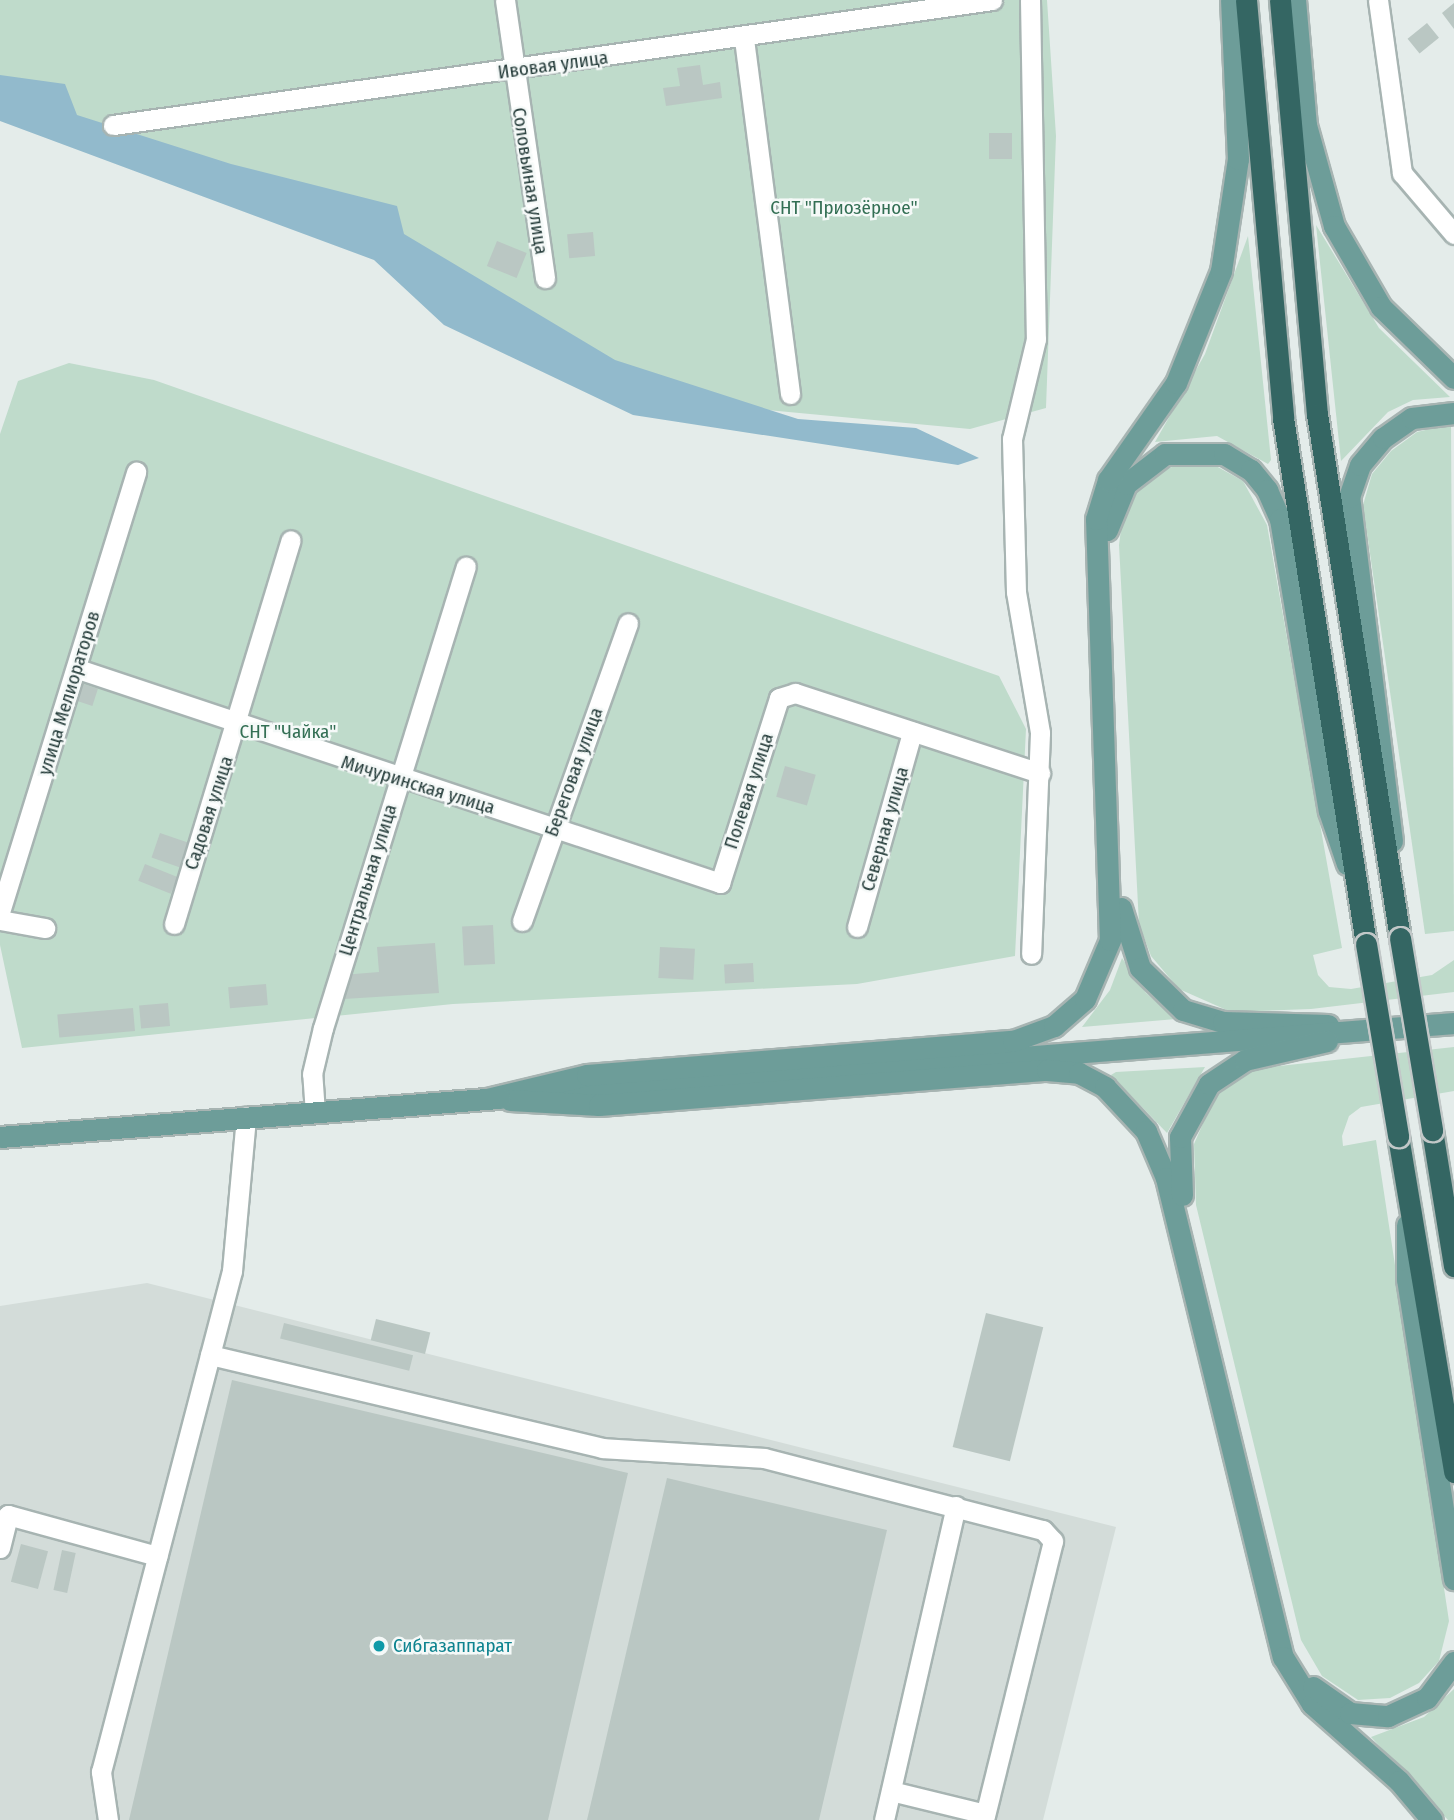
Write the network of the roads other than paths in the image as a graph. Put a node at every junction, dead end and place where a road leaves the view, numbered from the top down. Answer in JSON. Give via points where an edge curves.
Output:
{"nodes":[{"id":1,"x":505,"y":0,"type":"edge"},
{"id":2,"x":992,"y":0,"type":"edge"},
{"id":3,"x":1030,"y":0,"type":"edge"},
{"id":4,"x":1231,"y":0,"type":"edge"},
{"id":5,"x":1246,"y":0,"type":"edge"},
{"id":6,"x":1280,"y":0,"type":"edge"},
{"id":7,"x":1295,"y":0,"type":"edge"},
{"id":8,"x":1378,"y":0,"type":"edge"},
{"id":9,"x":744,"y":39,"type":"junction"},
{"id":10,"x":514,"y":70,"type":"junction"},
{"id":11,"x":113,"y":125,"type":"dead end"},
{"id":12,"x":1454,"y":234,"type":"edge"},
{"id":13,"x":545,"y":278,"type":"dead end"},
{"id":14,"x":1454,"y":378,"type":"edge"},
{"id":15,"x":790,"y":394,"type":"dead end"},
{"id":16,"x":1454,"y":413,"type":"edge"},
{"id":17,"x":135,"y":472,"type":"dead end"},
{"id":18,"x":291,"y":540,"type":"dead end"},
{"id":19,"x":466,"y":567,"type":"dead end"},
{"id":20,"x":628,"y":623,"type":"dead end"},
{"id":21,"x":78,"y":669,"type":"junction"},
{"id":22,"x":1106,"y":686,"type":"junction"},
{"id":23,"x":238,"y":724,"type":"junction"},
{"id":24,"x":912,"y":732,"type":"junction"},
{"id":25,"x":1040,"y":773,"type":"junction"},
{"id":26,"x":1109,"y":776,"type":"junction"},
{"id":27,"x":397,"y":781,"type":"junction"},
{"id":28,"x":555,"y":825,"type":"junction"},
{"id":29,"x":720,"y":883,"type":"joint"},
{"id":30,"x":1393,"y":892,"type":"junction"},
{"id":31,"x":1358,"y":896,"type":"junction"},
{"id":32,"x":0,"y":912,"type":"edge"},
{"id":33,"x":0,"y":920,"type":"edge"},
{"id":34,"x":522,"y":922,"type":"dead end"},
{"id":35,"x":174,"y":924,"type":"dead end"},
{"id":36,"x":857,"y":927,"type":"dead end"},
{"id":37,"x":45,"y":928,"type":"dead end"},
{"id":38,"x":1031,"y":954,"type":"dead end"},
{"id":39,"x":1453,"y":1023,"type":"edge"},
{"id":40,"x":1357,"y":1031,"type":"junction"},
{"id":41,"x":487,"y":1099,"type":"junction"},
{"id":42,"x":316,"y":1113,"type":"junction"},
{"id":43,"x":246,"y":1117,"type":"junction"},
{"id":44,"x":0,"y":1137,"type":"edge"},
{"id":45,"x":1440,"y":1179,"type":"junction"},
{"id":46,"x":1406,"y":1185,"type":"junction"},
{"id":47,"x":1454,"y":1224,"type":"edge"},
{"id":48,"x":1454,"y":1266,"type":"edge"},
{"id":49,"x":1203,"y":1318,"type":"junction"},
{"id":50,"x":210,"y":1355,"type":"junction"},
{"id":51,"x":1237,"y":1462,"type":"junction"},
{"id":52,"x":1454,"y":1472,"type":"edge"},
{"id":53,"x":956,"y":1506,"type":"junction"},
{"id":54,"x":0,"y":1548,"type":"edge"},
{"id":55,"x":157,"y":1556,"type":"junction"},
{"id":56,"x":1454,"y":1579,"type":"edge"},
{"id":57,"x":1454,"y":1662,"type":"edge"},
{"id":58,"x":891,"y":1791,"type":"junction"},
{"id":59,"x":985,"y":1817,"type":"edge"},
{"id":60,"x":108,"y":1820,"type":"edge"},
{"id":61,"x":884,"y":1820,"type":"edge"},
{"id":62,"x":1432,"y":1820,"type":"edge"}],
"edges":[{"from":1,"to":10,"type":"street","name":"Соловьиная улица"},
{"from":2,"to":9,"type":"street","name":"Ивовая улица"},
{"from":3,"to":25,"type":"street","via":[[1036,339],[1012,439],[1016,592],[1037,705]]},
{"from":4,"to":22,"type":"main road","via":[[1238,134],[1234,211],[1194,347],[1101,495],[1095,546]]},
{"from":5,"to":31,"type":"highway","via":[[1283,418]]},
{"from":6,"to":30,"type":"highway","via":[[1317,414]]},
{"from":7,"to":14,"type":"main road","via":[[1310,150],[1334,226],[1381,307]]},
{"from":8,"to":12,"type":"street","via":[[1402,173]]},
{"from":9,"to":10,"type":"street","name":"Ивовая улица"},
{"from":9,"to":15,"type":"street"},
{"from":10,"to":11,"type":"street","name":"Ивовая улица"},
{"from":10,"to":13,"type":"street","name":"Соловьиная улица"},
{"from":16,"to":30,"type":"main road","via":[[1412,418],[1382,438],[1360,465],[1349,496],[1391,804]]},
{"from":17,"to":21,"type":"street","name":"улица Мелиораторов"},
{"from":18,"to":23,"type":"street","name":"Садовая улица"},
{"from":19,"to":27,"type":"street","name":"Центральная улица"},
{"from":20,"to":28,"type":"street","name":"Береговая улица"},
{"from":21,"to":23,"type":"street","name":"Мичуринская улица"},
{"from":21,"to":32,"type":"street","name":"улица Мелиораторов"},
{"from":22,"to":26,"type":"main road"},
{"from":22,"to":31,"type":"main road","via":[[1107,536],[1117,498],[1135,473],[1165,454],[1209,450],[1238,461],[1267,490],[1280,519],[1329,811]]},
{"from":23,"to":27,"type":"street","name":"Мичуринская улица"},
{"from":23,"to":35,"type":"street","name":"Садовая улица"},
{"from":24,"to":25,"type":"street"},
{"from":24,"to":29,"type":"street","name":"Полевая улица","via":[[795,693],[779,698]]},
{"from":24,"to":36,"type":"street","name":"Северная улица"},
{"from":25,"to":38,"type":"street"},
{"from":26,"to":40,"type":"main road","via":[[1121,918],[1132,955],[1159,992],[1212,1021],[1298,1020]]},
{"from":26,"to":41,"type":"main road","via":[[1109,951],[1085,999],[1054,1026],[1013,1041],[587,1075]]},
{"from":27,"to":28,"type":"street","name":"Мичуринская улица"},
{"from":27,"to":42,"type":"street","name":"Центральная улица","via":[[312,1074]]},
{"from":28,"to":29,"type":"street","name":"Мичуринская улица"},
{"from":28,"to":34,"type":"street","name":"Береговая улица"},
{"from":30,"to":45,"type":"highway","bridge":true},
{"from":31,"to":46,"type":"highway","bridge":true},
{"from":33,"to":37,"type":"street"},
{"from":39,"to":40,"type":"main road"},
{"from":40,"to":41,"type":"main road"},
{"from":40,"to":49,"type":"main road","via":[[1245,1060],[1209,1084],[1189,1112],[1178,1164]]},
{"from":41,"to":42,"type":"main road"},
{"from":41,"to":49,"type":"main road","via":[[599,1105],[1037,1071],[1079,1073],[1122,1101],[1156,1148]]},
{"from":42,"to":43,"type":"main road"},
{"from":43,"to":44,"type":"main road"},
{"from":43,"to":50,"type":"street","via":[[232,1270]]},
{"from":45,"to":47,"type":"main road"},
{"from":45,"to":48,"type":"highway"},
{"from":46,"to":52,"type":"highway"},
{"from":46,"to":56,"type":"main road","via":[[1407,1279]]},
{"from":49,"to":51,"type":"main road"},
{"from":50,"to":53,"type":"street","via":[[602,1448],[764,1458]]},
{"from":50,"to":55,"type":"street"},
{"from":51,"to":57,"type":"main road","via":[[1292,1650],[1328,1701],[1365,1717],[1401,1712],[1438,1688]]},
{"from":51,"to":62,"type":"main road","via":[[1272,1624],[1290,1672],[1312,1704],[1399,1781]]},
{"from":53,"to":58,"type":"street"},
{"from":53,"to":59,"type":"street","via":[[1043,1530],[1054,1541]]},
{"from":54,"to":55,"type":"street","via":[[8,1515]]},
{"from":55,"to":60,"type":"street","via":[[101,1772]]},
{"from":58,"to":59,"type":"street"},
{"from":58,"to":61,"type":"street"}]}
